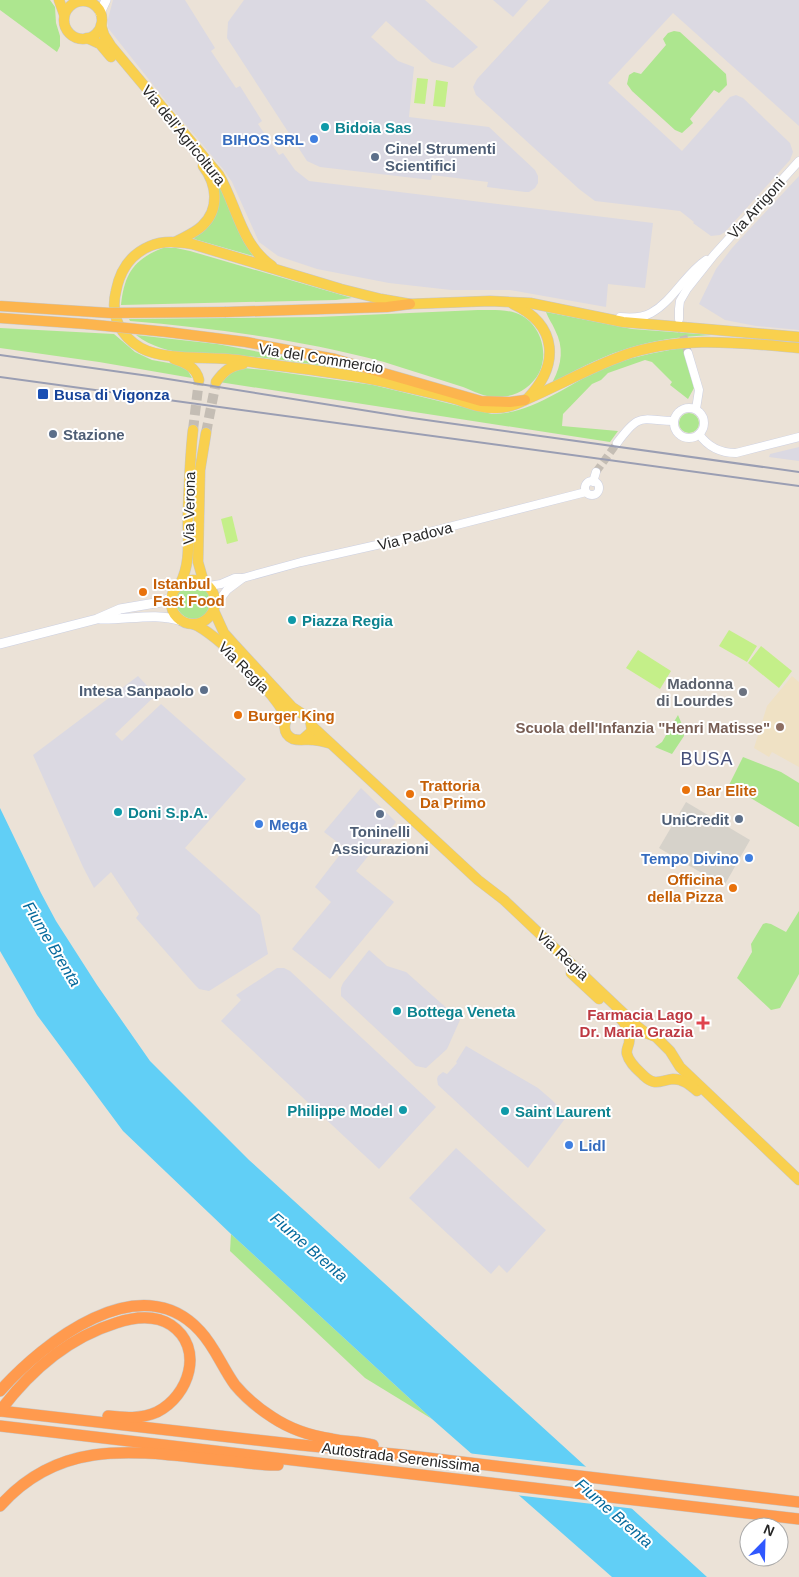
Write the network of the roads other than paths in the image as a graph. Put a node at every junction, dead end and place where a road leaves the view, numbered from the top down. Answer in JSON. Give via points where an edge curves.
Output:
{"nodes":[{"id":1,"x":59,"y":0,"type":"edge"},
{"id":2,"x":106,"y":0,"type":"edge"},
{"id":3,"x":83,"y":1,"type":"edge"},
{"id":4,"x":100,"y":13,"type":"junction"},
{"id":5,"x":64,"y":14,"type":"junction"},
{"id":6,"x":101,"y":25,"type":"junction"},
{"id":7,"x":87,"y":38,"type":"junction"},
{"id":8,"x":799,"y":161,"type":"edge"},
{"id":9,"x":174,"y":242,"type":"junction"},
{"id":10,"x":714,"y":255,"type":"junction"},
{"id":11,"x":280,"y":270,"type":"junction"},
{"id":12,"x":507,"y":302,"type":"junction"},
{"id":13,"x":410,"y":304,"type":"junction"},
{"id":14,"x":0,"y":306,"type":"edge"},
{"id":15,"x":589,"y":316,"type":"junction"},
{"id":16,"x":0,"y":318,"type":"edge"},
{"id":17,"x":679,"y":319,"type":"tunnel mouth"},
{"id":18,"x":799,"y":338,"type":"edge"},
{"id":19,"x":799,"y":348,"type":"edge"},
{"id":20,"x":688,"y":353,"type":"tunnel mouth"},
{"id":21,"x":156,"y":354,"type":"junction"},
{"id":22,"x":254,"y":363,"type":"junction"},
{"id":23,"x":199,"y":380,"type":"dead end"},
{"id":24,"x":216,"y":382,"type":"tunnel mouth"},
{"id":25,"x":525,"y":400,"type":"junction"},
{"id":26,"x":696,"y":409,"type":"junction"},
{"id":27,"x":674,"y":422,"type":"junction"},
{"id":28,"x":193,"y":430,"type":"tunnel mouth"},
{"id":29,"x":206,"y":433,"type":"tunnel mouth"},
{"id":30,"x":699,"y":434,"type":"junction"},
{"id":31,"x":799,"y":437,"type":"edge"},
{"id":32,"x":617,"y":443,"type":"tunnel mouth"},
{"id":33,"x":596,"y":472,"type":"tunnel mouth"},
{"id":34,"x":243,"y":578,"type":"junction"},
{"id":35,"x":180,"y":584,"type":"junction"},
{"id":36,"x":206,"y":584,"type":"junction"},
{"id":37,"x":172,"y":596,"type":"junction"},
{"id":38,"x":214,"y":609,"type":"junction"},
{"id":39,"x":97,"y":619,"type":"junction"},
{"id":40,"x":182,"y":621,"type":"junction"},
{"id":41,"x":193,"y":624,"type":"junction"},
{"id":42,"x":0,"y":644,"type":"edge"},
{"id":43,"x":300,"y":712,"type":"junction"},
{"id":44,"x":286,"y":719,"type":"junction"},
{"id":45,"x":312,"y":727,"type":"junction"},
{"id":46,"x":303,"y":739,"type":"junction"},
{"id":47,"x":331,"y":744,"type":"junction"},
{"id":48,"x":478,"y":880,"type":"junction"},
{"id":49,"x":646,"y":1033,"type":"junction"},
{"id":50,"x":629,"y":1043,"type":"junction"},
{"id":51,"x":677,"y":1063,"type":"junction"},
{"id":52,"x":668,"y":1080,"type":"junction"},
{"id":53,"x":799,"y":1180,"type":"edge"},
{"id":54,"x":799,"y":1189,"type":"edge"},
{"id":55,"x":0,"y":1391,"type":"edge"},
{"id":56,"x":0,"y":1411,"type":"edge"},
{"id":57,"x":36,"y":1416,"type":"junction"},
{"id":58,"x":0,"y":1426,"type":"edge"},
{"id":59,"x":403,"y":1455,"type":"junction"},
{"id":60,"x":315,"y":1462,"type":"junction"},
{"id":61,"x":799,"y":1502,"type":"edge"},
{"id":62,"x":0,"y":1506,"type":"edge"},
{"id":63,"x":799,"y":1519,"type":"edge"}],
"edges":[{"from":1,"to":5,"type":"main road"},
{"from":2,"to":4,"type":"main road"},
{"from":3,"to":4,"type":"main road","via":[[95,6]]},
{"from":3,"to":5,"type":"main road","via":[[70,6]]},
{"from":4,"to":6,"type":"main road"},
{"from":5,"to":7,"type":"main road","via":[[70,34]]},
{"from":6,"to":7,"type":"main road","via":[[95,34]]},
{"from":6,"to":11,"type":"main road","name":"Via dell'Agricoltura","via":[[111,46],[219,175],[254,250]]},
{"from":7,"to":9,"type":"main road","name":"Via dell'Agricoltura","via":[[103,47],[210,175],[214,201],[209,217],[201,227]]},
{"from":8,"to":10,"type":"street","name":"Via Arrigoni"},
{"from":9,"to":11,"type":"main road","name":"Via del Commercio","via":[[192,244]]},
{"from":9,"to":21,"type":"main road","name":"Via del Commercio","via":[[155,244],[134,255],[120,274],[115,292],[119,327],[134,343]]},
{"from":10,"to":15,"type":"street","name":"Via Arrigoni","via":[[700,264],[651,313],[633,318]]},
{"from":10,"to":17,"type":"street","name":"Via Arrigoni","via":[[683,295]]},
{"from":11,"to":13,"type":"main road","name":"Via del Commercio","via":[[365,295]]},
{"from":12,"to":13,"type":"main road","name":"Via del Commercio"},
{"from":12,"to":15,"type":"main road","name":"Via del Commercio","via":[[530,303]]},
{"from":12,"to":25,"type":"main road","name":"Via del Commercio","via":[[536,319],[549,346],[550,361],[546,373]]},
{"from":13,"to":14,"type":"highway","name":"Via del Commercio","bridge":true,"via":[[378,308],[110,313]]},
{"from":15,"to":18,"type":"main road","name":"Via del Commercio","via":[[671,328]]},
{"from":16,"to":25,"type":"highway","name":"Via del Commercio","bridge":true,"via":[[214,337],[273,346],[335,359],[481,401]]},
{"from":19,"to":25,"type":"main road","name":"Via del Commercio","via":[[708,342],[650,348],[597,366]]},
{"from":20,"to":26,"type":"street","via":[[699,390]]},
{"from":21,"to":22,"type":"main road","name":"Via del Commercio"},
{"from":21,"to":23,"type":"main road","via":[[191,367]]},
{"from":22,"to":24,"type":"main road","via":[[228,368]]},
{"from":22,"to":25,"type":"main road","name":"Via del Commercio","via":[[356,376],[474,405],[498,408]]},
{"from":26,"to":27,"type":"street","via":[[681,410]]},
{"from":26,"to":30,"type":"street","via":[[704,421]]},
{"from":27,"to":30,"type":"street","via":[[676,431],[684,437]]},
{"from":27,"to":32,"type":"street","via":[[644,419],[628,428]]},
{"from":28,"to":35,"type":"main road","name":"Via Verona","via":[[188,556]]},
{"from":29,"to":36,"type":"main road","name":"Via Verona","via":[[200,470],[198,562]]},
{"from":30,"to":31,"type":"street","via":[[715,450],[729,453]]},
{"from":33,"to":34,"type":"street","name":"Via Padova","via":[[593,482],[586,485],[586,492]]},
{"from":34,"to":36,"type":"street","name":"Via Padova"},
{"from":34,"to":38,"type":"street","name":"Via Padova","via":[[226,590]]},
{"from":35,"to":36,"type":"main road","name":"Via Padova","via":[[192,580]]},
{"from":35,"to":37,"type":"main road"},
{"from":36,"to":38,"type":"main road","via":[[214,595]]},
{"from":37,"to":39,"type":"main road","via":[[161,602],[120,609]]},
{"from":37,"to":40,"type":"main road","via":[[173,610]]},
{"from":38,"to":41,"type":"main road","name":"Via Padova","via":[[204,621]]},
{"from":38,"to":43,"type":"main road","name":"Via Regia","via":[[224,633]]},
{"from":39,"to":40,"type":"main road","via":[[156,616]]},
{"from":39,"to":42,"type":"main road"},
{"from":40,"to":41,"type":"main road"},
{"from":41,"to":44,"type":"main road","name":"Via Regia","via":[[210,633],[264,686]]},
{"from":43,"to":44,"type":"main road"},
{"from":43,"to":45,"type":"main road","via":[[308,716]]},
{"from":44,"to":46,"type":"main road","via":[[287,734],[296,740]]},
{"from":45,"to":46,"type":"main road","via":[[310,734]]},
{"from":45,"to":47,"type":"main road","name":"Via Regia"},
{"from":46,"to":47,"type":"main road"},
{"from":47,"to":48,"type":"main road","name":"Via Regia"},
{"from":48,"to":49,"type":"main road","name":"Via Regia","via":[[504,900]]},
{"from":48,"to":50,"type":"main road","name":"Via Regia","via":[[625,1023]]},
{"from":49,"to":50,"type":"main road"},
{"from":49,"to":51,"type":"main road","name":"Via Regia","via":[[656,1037]]},
{"from":50,"to":52,"type":"main road","name":"Via Regia","via":[[629,1060],[644,1077],[660,1083]]},
{"from":51,"to":52,"type":"main road"},
{"from":51,"to":53,"type":"main road","name":"Via Regia"},
{"from":52,"to":54,"type":"main road","name":"Via Regia","via":[[680,1080],[692,1086]]},
{"from":55,"to":59,"type":"highway","via":[[50,1344],[93,1318],[129,1307],[162,1308],[183,1317],[199,1330],[235,1384],[249,1400],[274,1419],[314,1436],[368,1444]]},
{"from":56,"to":57,"type":"highway","name":"Autostrada Serenissima"},
{"from":56,"to":57,"type":"highway","via":[[25,1380],[56,1353],[96,1330],[144,1317],[163,1321],[181,1334],[188,1349],[190,1366],[186,1381],[174,1399],[155,1412],[138,1417],[73,1412]]},
{"from":57,"to":59,"type":"highway","name":"Autostrada Serenissima"},
{"from":58,"to":60,"type":"highway","name":"Autostrada Serenissima"},
{"from":59,"to":61,"type":"highway","name":"Autostrada Serenissima"},
{"from":60,"to":62,"type":"highway","via":[[274,1465],[150,1454],[97,1453],[47,1468],[27,1480]]},
{"from":60,"to":63,"type":"highway","name":"Autostrada Serenissima"}]}
